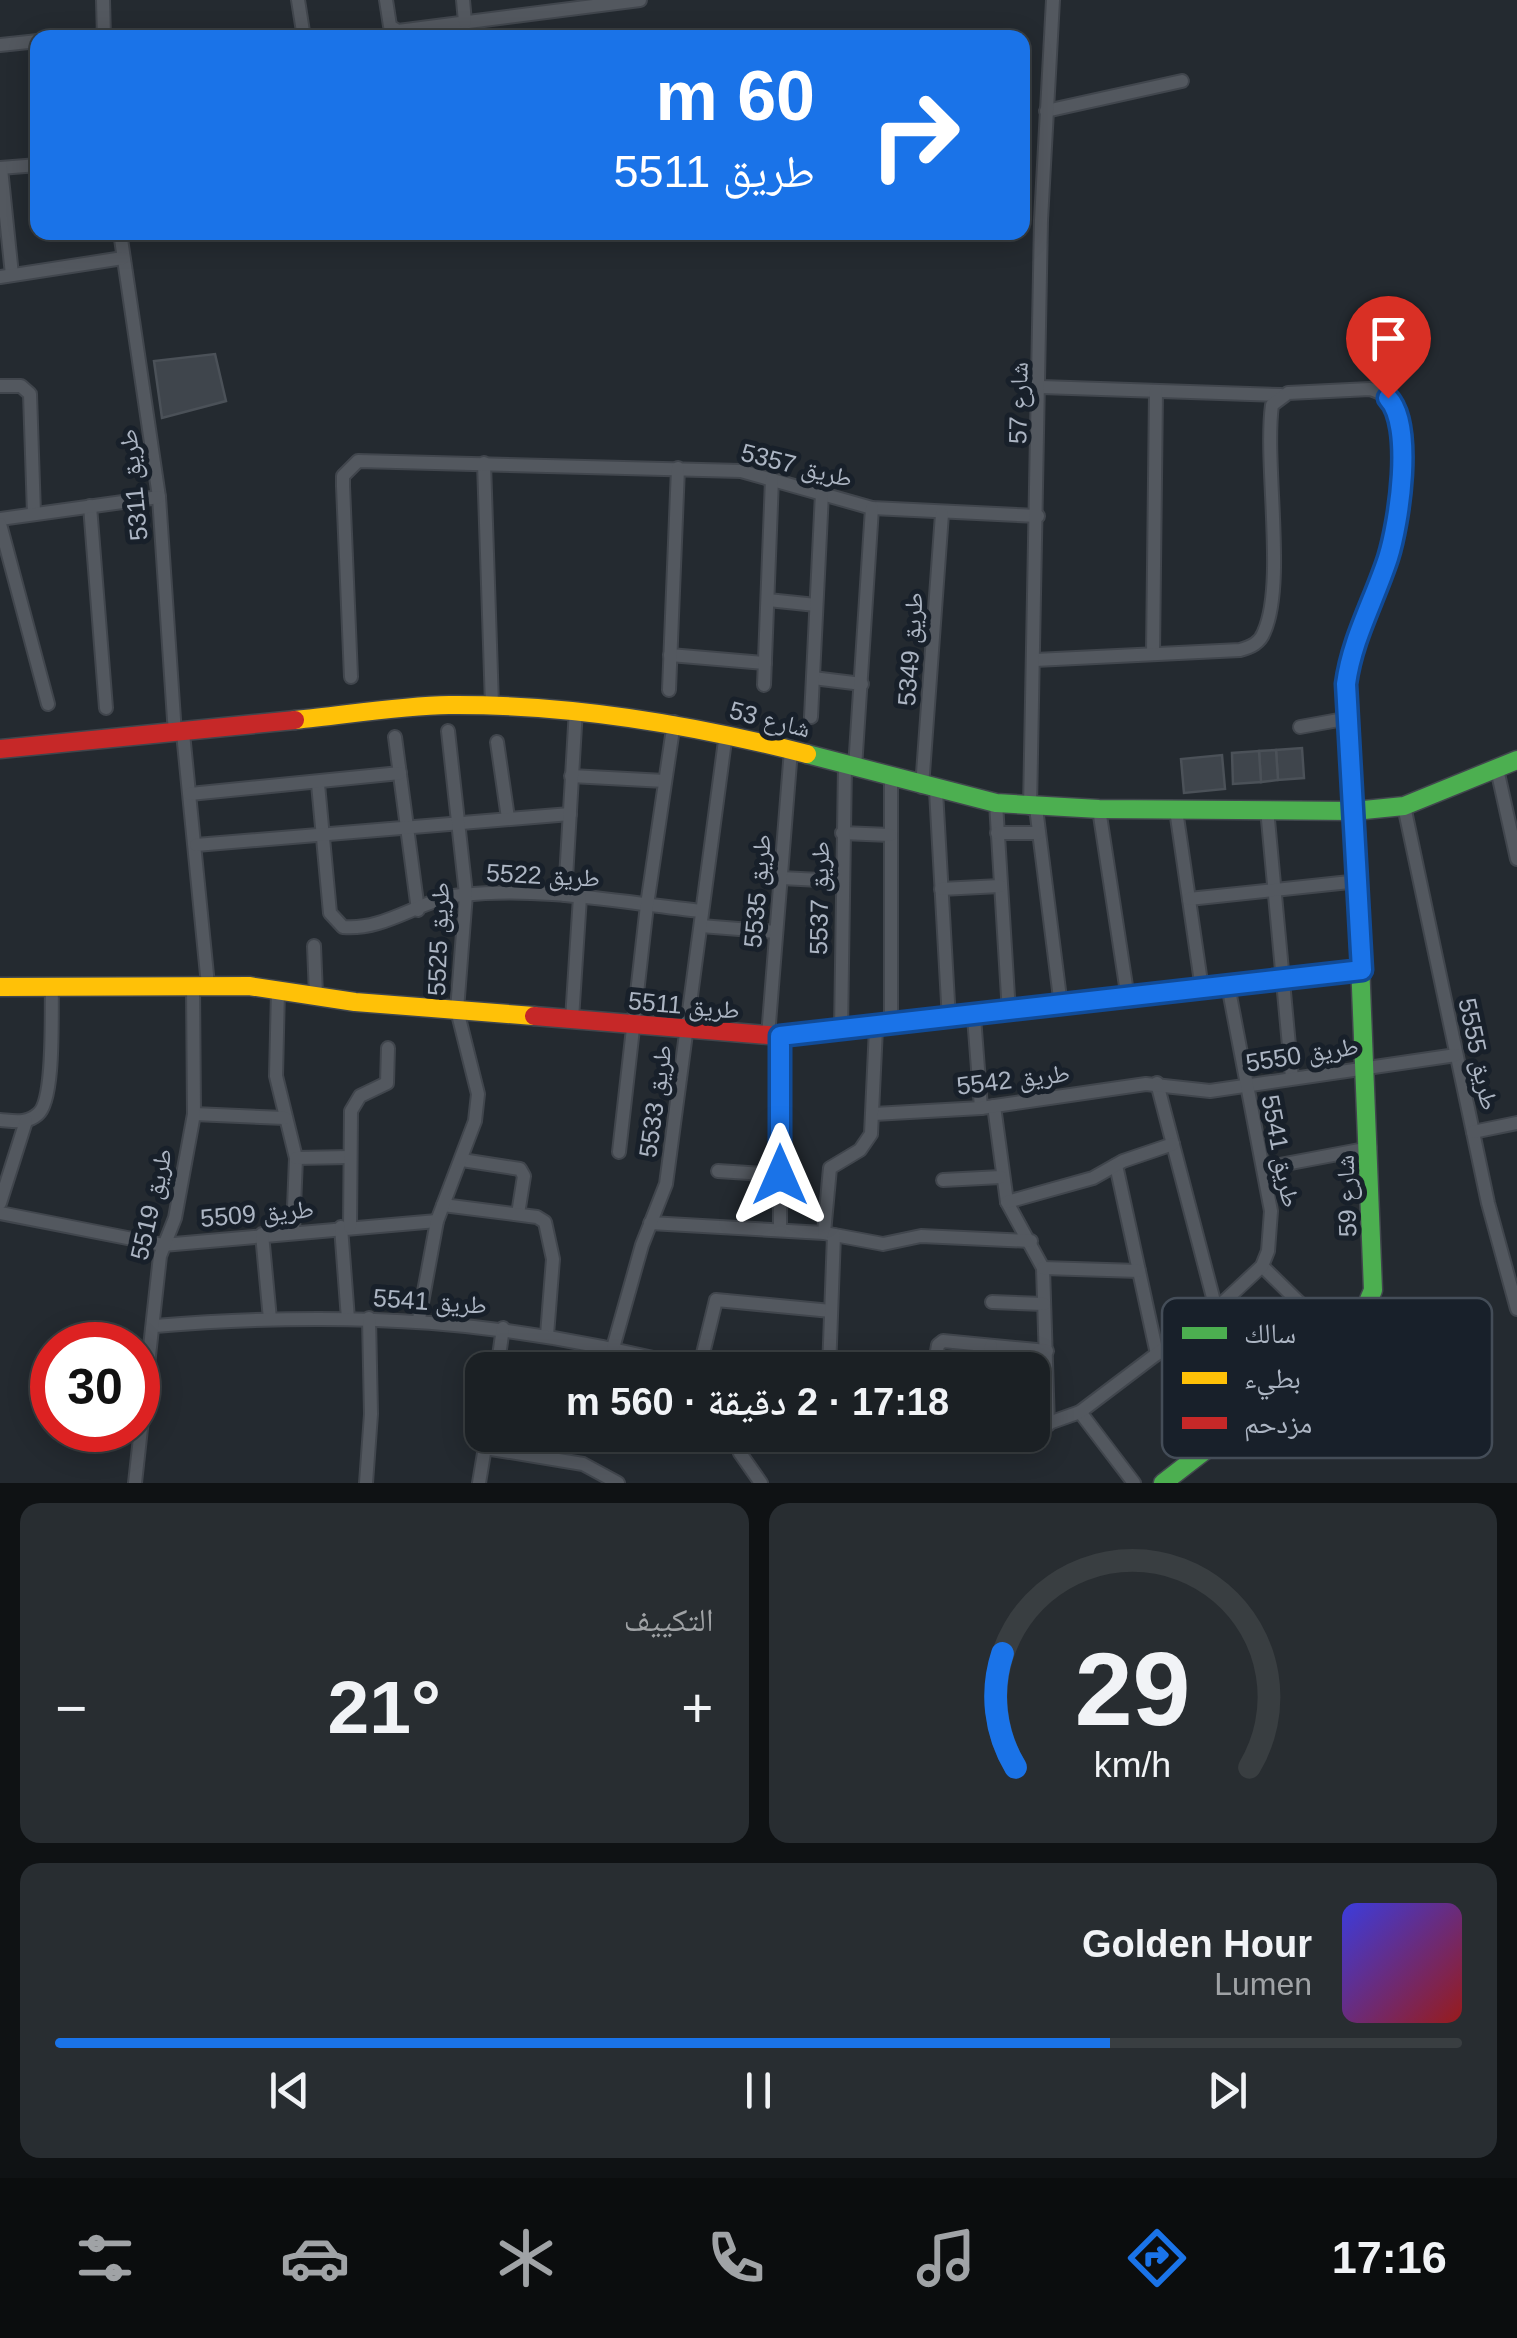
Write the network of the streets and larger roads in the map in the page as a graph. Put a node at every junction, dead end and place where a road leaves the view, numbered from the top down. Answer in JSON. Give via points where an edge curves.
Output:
{"nodes":[{"id":1,"x":103,"y":0,"type":"edge"},
{"id":2,"x":298,"y":0,"type":"edge"},
{"id":3,"x":386,"y":0,"type":"edge"},
{"id":4,"x":463,"y":0,"type":"edge"},
{"id":5,"x":640,"y":0,"type":"edge"},
{"id":6,"x":1053,"y":0,"type":"edge"},
{"id":7,"x":619,"y":1,"type":"edge"},
{"id":8,"x":465,"y":22,"type":"junction"},
{"id":9,"x":104,"y":30,"type":"edge"},
{"id":10,"x":303,"y":30,"type":"edge"},
{"id":11,"x":30,"y":43,"type":"edge"},
{"id":12,"x":0,"y":45,"type":"edge"},
{"id":13,"x":1182,"y":81,"type":"dead end"},
{"id":14,"x":1046,"y":111,"type":"junction"},
{"id":15,"x":30,"y":166,"type":"edge"},
{"id":16,"x":1,"y":168,"type":"edge"},
{"id":17,"x":121,"y":240,"type":"edge"},
{"id":18,"x":123,"y":258,"type":"junction"},
{"id":19,"x":6,"y":276,"type":"edge"},
{"id":20,"x":0,"y":386,"type":"edge"},
{"id":21,"x":1041,"y":387,"type":"junction"},
{"id":22,"x":1156,"y":392,"type":"junction"},
{"id":23,"x":1281,"y":395,"type":"junction"},
{"id":24,"x":484,"y":463,"type":"junction"},
{"id":25,"x":678,"y":468,"type":"junction"},
{"id":26,"x":772,"y":479,"type":"junction"},
{"id":27,"x":822,"y":493,"type":"junction"},
{"id":28,"x":158,"y":497,"type":"junction"},
{"id":29,"x":90,"y":506,"type":"junction"},
{"id":30,"x":872,"y":508,"type":"junction"},
{"id":31,"x":34,"y":514,"type":"junction"},
{"id":32,"x":942,"y":514,"type":"junction"},
{"id":33,"x":1038,"y":516,"type":"junction"},
{"id":34,"x":0,"y":522,"type":"edge"},
{"id":35,"x":768,"y":600,"type":"junction"},
{"id":36,"x":816,"y":605,"type":"junction"},
{"id":37,"x":1153,"y":654,"type":"junction"},
{"id":38,"x":670,"y":655,"type":"junction"},
{"id":39,"x":1035,"y":660,"type":"junction"},
{"id":40,"x":765,"y":662,"type":"junction"},
{"id":41,"x":352,"y":678,"type":"dead end"},
{"id":42,"x":813,"y":678,"type":"junction"},
{"id":43,"x":862,"y":684,"type":"junction"},
{"id":44,"x":764,"y":685,"type":"dead end"},
{"id":45,"x":669,"y":690,"type":"dead end"},
{"id":46,"x":48,"y":704,"type":"dead end"},
{"id":47,"x":492,"y":705,"type":"junction"},
{"id":48,"x":106,"y":708,"type":"dead end"},
{"id":49,"x":576,"y":709,"type":"junction"},
{"id":50,"x":811,"y":717,"type":"dead end"},
{"id":51,"x":1344,"y":719,"type":"junction"},
{"id":52,"x":674,"y":722,"type":"junction"},
{"id":53,"x":1300,"y":728,"type":"dead end"},
{"id":54,"x":448,"y":731,"type":"dead end"},
{"id":55,"x":726,"y":733,"type":"junction"},
{"id":56,"x":179,"y":734,"type":"junction"},
{"id":57,"x":396,"y":737,"type":"dead end"},
{"id":58,"x":497,"y":742,"type":"dead end"},
{"id":59,"x":0,"y":748,"type":"edge"},
{"id":60,"x":791,"y":750,"type":"junction"},
{"id":61,"x":1517,"y":760,"type":"edge"},
{"id":62,"x":850,"y":767,"type":"junction"},
{"id":63,"x":1497,"y":769,"type":"junction"},
{"id":64,"x":400,"y":773,"type":"junction"},
{"id":65,"x":571,"y":776,"type":"junction"},
{"id":66,"x":890,"y":779,"type":"junction"},
{"id":67,"x":665,"y":781,"type":"junction"},
{"id":68,"x":318,"y":784,"type":"junction"},
{"id":69,"x":929,"y":789,"type":"junction"},
{"id":70,"x":190,"y":794,"type":"junction"},
{"id":71,"x":996,"y":804,"type":"junction"},
{"id":72,"x":1404,"y":806,"type":"junction"},
{"id":73,"x":1033,"y":808,"type":"junction"},
{"id":74,"x":1100,"y":809,"type":"junction"},
{"id":75,"x":1267,"y":809,"type":"junction"},
{"id":76,"x":1176,"y":810,"type":"junction"},
{"id":77,"x":1354,"y":810,"type":"junction"},
{"id":78,"x":570,"y":814,"type":"junction"},
{"id":79,"x":508,"y":818,"type":"junction"},
{"id":80,"x":458,"y":822,"type":"junction"},
{"id":81,"x":406,"y":828,"type":"junction"},
{"id":82,"x":842,"y":833,"type":"junction"},
{"id":83,"x":997,"y":833,"type":"junction"},
{"id":84,"x":1039,"y":834,"type":"junction"},
{"id":85,"x":890,"y":835,"type":"junction"},
{"id":86,"x":323,"y":836,"type":"junction"},
{"id":87,"x":196,"y":845,"type":"junction"},
{"id":88,"x":1517,"y":859,"type":"edge"},
{"id":89,"x":781,"y":878,"type":"junction"},
{"id":90,"x":840,"y":881,"type":"junction"},
{"id":91,"x":1359,"y":882,"type":"junction"},
{"id":92,"x":1000,"y":886,"type":"junction"},
{"id":93,"x":1273,"y":889,"type":"junction"},
{"id":94,"x":941,"y":890,"type":"junction"},
{"id":95,"x":466,"y":894,"type":"junction"},
{"id":96,"x":565,"y":895,"type":"junction"},
{"id":97,"x":580,"y":897,"type":"junction"},
{"id":98,"x":1189,"y":899,"type":"junction"},
{"id":99,"x":646,"y":905,"type":"junction"},
{"id":100,"x":418,"y":910,"type":"junction"},
{"id":101,"x":702,"y":919,"type":"junction"},
{"id":102,"x":776,"y":932,"type":"junction"},
{"id":103,"x":314,"y":946,"type":"dead end"},
{"id":104,"x":1362,"y":970,"type":"junction"},
{"id":105,"x":1280,"y":979,"type":"junction"},
{"id":106,"x":201,"y":985,"type":"junction"},
{"id":107,"x":1228,"y":985,"type":"junction"},
{"id":108,"x":0,"y":987,"type":"edge"},
{"id":109,"x":52,"y":988,"type":"junction"},
{"id":110,"x":1202,"y":988,"type":"junction"},
{"id":111,"x":278,"y":990,"type":"junction"},
{"id":112,"x":316,"y":995,"type":"junction"},
{"id":113,"x":1128,"y":1000,"type":"junction"},
{"id":114,"x":1062,"y":1006,"type":"junction"},
{"id":115,"x":457,"y":1010,"type":"junction"},
{"id":116,"x":1009,"y":1013,"type":"junction"},
{"id":117,"x":974,"y":1017,"type":"junction"},
{"id":118,"x":572,"y":1019,"type":"junction"},
{"id":119,"x":949,"y":1020,"type":"junction"},
{"id":120,"x":634,"y":1027,"type":"junction"},
{"id":121,"x":884,"y":1027,"type":"junction"},
{"id":122,"x":687,"y":1031,"type":"junction"},
{"id":123,"x":840,"y":1031,"type":"junction"},
{"id":124,"x":774,"y":1036,"type":"junction"},
{"id":125,"x":388,"y":1048,"type":"dead end"},
{"id":126,"x":1456,"y":1054,"type":"junction"},
{"id":127,"x":1367,"y":1066,"type":"junction"},
{"id":128,"x":1292,"y":1078,"type":"junction"},
{"id":129,"x":1157,"y":1083,"type":"junction"},
{"id":130,"x":1245,"y":1086,"type":"junction"},
{"id":131,"x":987,"y":1107,"type":"junction"},
{"id":132,"x":194,"y":1114,"type":"junction"},
{"id":133,"x":874,"y":1114,"type":"junction"},
{"id":134,"x":285,"y":1118,"type":"junction"},
{"id":135,"x":0,"y":1120,"type":"edge"},
{"id":136,"x":26,"y":1121,"type":"junction"},
{"id":137,"x":1517,"y":1122,"type":"edge"},
{"id":138,"x":1473,"y":1132,"type":"junction"},
{"id":139,"x":1173,"y":1144,"type":"junction"},
{"id":140,"x":1370,"y":1148,"type":"junction"},
{"id":141,"x":619,"y":1152,"type":"dead end"},
{"id":142,"x":350,"y":1157,"type":"junction"},
{"id":143,"x":296,"y":1158,"type":"junction"},
{"id":144,"x":462,"y":1160,"type":"junction"},
{"id":145,"x":1116,"y":1165,"type":"junction"},
{"id":146,"x":1264,"y":1168,"type":"junction"},
{"id":147,"x":718,"y":1171,"type":"dead end"},
{"id":148,"x":780,"y":1175,"type":"junction"},
{"id":149,"x":1001,"y":1177,"type":"junction"},
{"id":150,"x":943,"y":1180,"type":"dead end"},
{"id":151,"x":1007,"y":1202,"type":"junction"},
{"id":152,"x":0,"y":1203,"type":"edge"},
{"id":153,"x":443,"y":1204,"type":"junction"},
{"id":154,"x":0,"y":1213,"type":"edge"},
{"id":155,"x":518,"y":1214,"type":"junction"},
{"id":156,"x":437,"y":1222,"type":"junction"},
{"id":157,"x":650,"y":1223,"type":"junction"},
{"id":158,"x":345,"y":1227,"type":"junction"},
{"id":159,"x":780,"y":1230,"type":"junction"},
{"id":160,"x":293,"y":1232,"type":"junction"},
{"id":161,"x":262,"y":1234,"type":"junction"},
{"id":162,"x":829,"y":1234,"type":"junction"},
{"id":163,"x":1031,"y":1241,"type":"junction"},
{"id":164,"x":164,"y":1245,"type":"junction"},
{"id":165,"x":1262,"y":1266,"type":"junction"},
{"id":166,"x":1043,"y":1268,"type":"junction"},
{"id":167,"x":1139,"y":1270,"type":"junction"},
{"id":168,"x":1213,"y":1298,"type":"edge"},
{"id":169,"x":1228,"y":1298,"type":"edge"},
{"id":170,"x":1295,"y":1298,"type":"edge"},
{"id":171,"x":1369,"y":1298,"type":"edge"},
{"id":172,"x":992,"y":1302,"type":"dead end"},
{"id":173,"x":1044,"y":1304,"type":"junction"},
{"id":174,"x":1517,"y":1309,"type":"edge"},
{"id":175,"x":831,"y":1310,"type":"junction"},
{"id":176,"x":369,"y":1318,"type":"junction"},
{"id":177,"x":270,"y":1319,"type":"junction"},
{"id":178,"x":348,"y":1319,"type":"junction"},
{"id":179,"x":418,"y":1319,"type":"junction"},
{"id":180,"x":155,"y":1322,"type":"edge"},
{"id":181,"x":160,"y":1326,"type":"edge"},
{"id":182,"x":503,"y":1328,"type":"junction"},
{"id":183,"x":547,"y":1336,"type":"junction"},
{"id":184,"x":991,"y":1346,"type":"junction"},
{"id":185,"x":613,"y":1348,"type":"junction"},
{"id":186,"x":1162,"y":1350,"type":"edge"},
{"id":187,"x":1046,"y":1351,"type":"joint"},
{"id":188,"x":500,"y":1352,"type":"edge"},
{"id":189,"x":629,"y":1352,"type":"edge"},
{"id":190,"x":703,"y":1352,"type":"edge"},
{"id":191,"x":830,"y":1352,"type":"edge"},
{"id":192,"x":938,"y":1352,"type":"edge"},
{"id":193,"x":990,"y":1352,"type":"edge"},
{"id":194,"x":1157,"y":1354,"type":"junction"},
{"id":195,"x":1080,"y":1412,"type":"junction"},
{"id":196,"x":1050,"y":1425,"type":"edge"},
{"id":197,"x":139,"y":1452,"type":"edge"},
{"id":198,"x":484,"y":1452,"type":"edge"},
{"id":199,"x":532,"y":1452,"type":"edge"},
{"id":200,"x":740,"y":1452,"type":"edge"},
{"id":201,"x":1195,"y":1458,"type":"edge"},
{"id":202,"x":135,"y":1483,"type":"edge"},
{"id":203,"x":366,"y":1483,"type":"edge"},
{"id":204,"x":479,"y":1483,"type":"edge"},
{"id":205,"x":618,"y":1483,"type":"edge"},
{"id":206,"x":762,"y":1483,"type":"edge"},
{"id":207,"x":1134,"y":1483,"type":"edge"},
{"id":208,"x":1163,"y":1483,"type":"edge"}],
"edges":[{"from":1,"to":9,"type":"street"},
{"from":2,"to":10,"type":"street"},
{"from":3,"to":8,"type":"street","via":[[392,29]]},
{"from":4,"to":8,"type":"street"},
{"from":5,"to":7,"type":"street"},
{"from":6,"to":14,"type":"street","name":"شارع 57"},
{"from":7,"to":8,"type":"street"},
{"from":11,"to":12,"type":"street"},
{"from":13,"to":14,"type":"street"},
{"from":14,"to":21,"type":"street","name":"شارع 57"},
{"from":15,"to":16,"type":"street"},
{"from":16,"to":19,"type":"street"},
{"from":17,"to":18,"type":"street","name":"طريق 5311"},
{"from":18,"to":19,"type":"street"},
{"from":18,"to":28,"type":"street","name":"طريق 5311"},
{"from":20,"to":31,"type":"street","via":[[21,386],[30,394]]},
{"from":21,"to":22,"type":"street"},
{"from":21,"to":33,"type":"street","name":"شارع 57"},
{"from":22,"to":23,"type":"street"},
{"from":22,"to":37,"type":"street"},
{"from":23,"to":37,"type":"street","via":[[1271,412],[1272,577],[1263,636],[1240,650]]},
{"from":23,"to":51,"type":"street","via":[[1370,389],[1398,412],[1394,525],[1348,664]]},
{"from":24,"to":25,"type":"street","name":"طريق 5357"},
{"from":24,"to":41,"type":"street","name":"طريق 5357","via":[[368,460],[349,467],[343,486]]},
{"from":24,"to":47,"type":"street"},
{"from":25,"to":26,"type":"street","name":"طريق 5357"},
{"from":25,"to":38,"type":"street"},
{"from":26,"to":27,"type":"street","name":"طريق 5357"},
{"from":26,"to":35,"type":"street"},
{"from":27,"to":30,"type":"street","name":"طريق 5357"},
{"from":27,"to":36,"type":"street"},
{"from":28,"to":29,"type":"street"},
{"from":28,"to":56,"type":"street","name":"طريق 5311"},
{"from":29,"to":31,"type":"street"},
{"from":29,"to":48,"type":"street"},
{"from":30,"to":32,"type":"street","name":"طريق 5357"},
{"from":30,"to":43,"type":"street","name":"طريق 5537"},
{"from":31,"to":34,"type":"street"},
{"from":32,"to":33,"type":"street","name":"طريق 5357"},
{"from":32,"to":69,"type":"street","name":"طريق 5349"},
{"from":33,"to":39,"type":"street","name":"شارع 57"},
{"from":34,"to":46,"type":"street"},
{"from":35,"to":36,"type":"street"},
{"from":35,"to":40,"type":"street"},
{"from":36,"to":42,"type":"street"},
{"from":37,"to":39,"type":"street"},
{"from":38,"to":40,"type":"street"},
{"from":38,"to":45,"type":"street"},
{"from":39,"to":73,"type":"street","name":"شارع 57"},
{"from":40,"to":44,"type":"street"},
{"from":42,"to":43,"type":"street"},
{"from":42,"to":50,"type":"street"},
{"from":43,"to":62,"type":"street","name":"طريق 5537"},
{"from":47,"to":49,"type":"street","name":"شارع 53"},
{"from":47,"to":56,"type":"street","name":"شارع 53"},
{"from":49,"to":52,"type":"street","name":"شارع 53"},
{"from":49,"to":65,"type":"street"},
{"from":51,"to":53,"type":"street"},
{"from":51,"to":77,"type":"street"},
{"from":52,"to":55,"type":"street","name":"شارع 53"},
{"from":52,"to":67,"type":"street"},
{"from":54,"to":80,"type":"street","name":"طريق 5525"},
{"from":55,"to":60,"type":"street","name":"شارع 53"},
{"from":55,"to":101,"type":"street","name":"طريق 5533"},
{"from":56,"to":59,"type":"street","name":"شارع 53"},
{"from":56,"to":70,"type":"street","name":"طريق 5519"},
{"from":57,"to":64,"type":"street"},
{"from":58,"to":79,"type":"street"},
{"from":60,"to":62,"type":"street","name":"شارع 53"},
{"from":60,"to":89,"type":"street","name":"طريق 5535"},
{"from":61,"to":63,"type":"street","name":"شارع 53"},
{"from":62,"to":66,"type":"street","name":"شارع 53"},
{"from":62,"to":82,"type":"street","name":"طريق 5537"},
{"from":63,"to":72,"type":"street","name":"شارع 53"},
{"from":63,"to":88,"type":"street"},
{"from":64,"to":68,"type":"street"},
{"from":64,"to":81,"type":"street"},
{"from":65,"to":67,"type":"street"},
{"from":65,"to":78,"type":"street"},
{"from":66,"to":69,"type":"street","name":"شارع 53"},
{"from":66,"to":85,"type":"street"},
{"from":67,"to":99,"type":"street"},
{"from":68,"to":70,"type":"street"},
{"from":68,"to":86,"type":"street"},
{"from":69,"to":71,"type":"street","name":"شارع 53"},
{"from":69,"to":94,"type":"street"},
{"from":70,"to":87,"type":"street","name":"طريق 5519"},
{"from":71,"to":73,"type":"street","name":"شارع 53"},
{"from":71,"to":83,"type":"street"},
{"from":72,"to":77,"type":"street","name":"شارع 53"},
{"from":72,"to":126,"type":"street","name":"طريق 5555"},
{"from":73,"to":74,"type":"street","name":"شارع 53"},
{"from":73,"to":84,"type":"street","name":"شارع 57"},
{"from":74,"to":76,"type":"street","name":"شارع 53"},
{"from":74,"to":113,"type":"street"},
{"from":75,"to":76,"type":"street","name":"شارع 53"},
{"from":75,"to":77,"type":"street","name":"شارع 53"},
{"from":75,"to":93,"type":"street"},
{"from":76,"to":98,"type":"street"},
{"from":77,"to":91,"type":"street","name":"شارع 59"},
{"from":78,"to":79,"type":"street"},
{"from":78,"to":96,"type":"street"},
{"from":79,"to":80,"type":"street"},
{"from":80,"to":81,"type":"street"},
{"from":80,"to":95,"type":"street","name":"طريق 5525"},
{"from":81,"to":86,"type":"street"},
{"from":81,"to":100,"type":"street"},
{"from":82,"to":85,"type":"street"},
{"from":82,"to":90,"type":"street","name":"طريق 5537"},
{"from":83,"to":84,"type":"street"},
{"from":83,"to":92,"type":"street"},
{"from":84,"to":114,"type":"street","name":"شارع 57"},
{"from":85,"to":121,"type":"street"},
{"from":86,"to":87,"type":"street"},
{"from":86,"to":100,"type":"street","name":"طريق 5522","via":[[330,913],[343,927]]},
{"from":87,"to":106,"type":"street","name":"طريق 5519"},
{"from":89,"to":90,"type":"street"},
{"from":89,"to":102,"type":"street","name":"طريق 5535"},
{"from":90,"to":123,"type":"street","name":"طريق 5537"},
{"from":91,"to":93,"type":"street"},
{"from":91,"to":104,"type":"street","name":"شارع 59"},
{"from":92,"to":94,"type":"street"},
{"from":92,"to":116,"type":"street"},
{"from":93,"to":98,"type":"street"},
{"from":93,"to":105,"type":"street"},
{"from":94,"to":119,"type":"street"},
{"from":95,"to":96,"type":"street","name":"طريق 5522"},
{"from":95,"to":100,"type":"street","name":"طريق 5522"},
{"from":95,"to":115,"type":"street","name":"طريق 5525"},
{"from":96,"to":97,"type":"street","name":"طريق 5522"},
{"from":97,"to":99,"type":"street","name":"طريق 5522"},
{"from":97,"to":118,"type":"street"},
{"from":98,"to":110,"type":"street"},
{"from":99,"to":101,"type":"street","name":"طريق 5522"},
{"from":99,"to":120,"type":"street"},
{"from":101,"to":102,"type":"street","name":"طريق 5522"},
{"from":101,"to":122,"type":"street","name":"طريق 5533"},
{"from":102,"to":124,"type":"street","name":"طريق 5535"},
{"from":103,"to":112,"type":"street"},
{"from":104,"to":105,"type":"street","name":"طريق 5511"},
{"from":104,"to":127,"type":"street","name":"شارع 59"},
{"from":105,"to":107,"type":"street","name":"طريق 5511"},
{"from":105,"to":128,"type":"street"},
{"from":106,"to":109,"type":"street","name":"طريق 5511"},
{"from":106,"to":111,"type":"street","name":"طريق 5511"},
{"from":106,"to":132,"type":"street","name":"طريق 5519"},
{"from":107,"to":110,"type":"street","name":"طريق 5511"},
{"from":107,"to":130,"type":"street","name":"طريق 5541"},
{"from":108,"to":109,"type":"street","name":"طريق 5511"},
{"from":109,"to":136,"type":"street","via":[[47,1100]]},
{"from":110,"to":113,"type":"street","name":"طريق 5511"},
{"from":111,"to":112,"type":"street","name":"طريق 5511"},
{"from":111,"to":134,"type":"street","via":[[276,1065]]},
{"from":112,"to":115,"type":"street","name":"طريق 5511"},
{"from":113,"to":114,"type":"street","name":"طريق 5511"},
{"from":114,"to":116,"type":"street","name":"طريق 5511"},
{"from":115,"to":118,"type":"street","name":"طريق 5511"},
{"from":115,"to":144,"type":"street","name":"طريق 5525","via":[[478,1094]]},
{"from":116,"to":117,"type":"street","name":"طريق 5511"},
{"from":117,"to":119,"type":"street","name":"طريق 5511"},
{"from":117,"to":131,"type":"street"},
{"from":118,"to":120,"type":"street","name":"طريق 5511"},
{"from":119,"to":121,"type":"street","name":"طريق 5511"},
{"from":120,"to":122,"type":"street","name":"طريق 5511"},
{"from":120,"to":141,"type":"street"},
{"from":121,"to":123,"type":"street","name":"طريق 5511"},
{"from":121,"to":133,"type":"street"},
{"from":122,"to":124,"type":"street","name":"طريق 5511"},
{"from":122,"to":157,"type":"street","name":"طريق 5533","via":[[666,1184]]},
{"from":123,"to":124,"type":"street","name":"طريق 5511"},
{"from":124,"to":148,"type":"street","name":"طريق 5535"},
{"from":125,"to":142,"type":"street","via":[[386,1083],[360,1096],[351,1110]]},
{"from":126,"to":127,"type":"street","name":"طريق 5550"},
{"from":126,"to":138,"type":"street","name":"طريق 5555"},
{"from":127,"to":128,"type":"street","name":"طريق 5550"},
{"from":127,"to":140,"type":"street","name":"شارع 59"},
{"from":128,"to":130,"type":"street","name":"طريق 5550"},
{"from":129,"to":130,"type":"street","name":"طريق 5550","via":[[1198,1092]]},
{"from":129,"to":131,"type":"street","name":"طريق 5542"},
{"from":129,"to":139,"type":"street"},
{"from":130,"to":146,"type":"street","name":"طريق 5541"},
{"from":131,"to":133,"type":"street","name":"طريق 5542"},
{"from":131,"to":149,"type":"street"},
{"from":132,"to":134,"type":"street"},
{"from":132,"to":164,"type":"street","name":"طريق 5519"},
{"from":133,"to":162,"type":"street","via":[[867,1143],[830,1168]]},
{"from":134,"to":143,"type":"street"},
{"from":135,"to":136,"type":"street"},
{"from":136,"to":152,"type":"street"},
{"from":137,"to":138,"type":"street"},
{"from":138,"to":174,"type":"street","name":"طريق 5555"},
{"from":139,"to":145,"type":"street"},
{"from":139,"to":168,"type":"street"},
{"from":140,"to":146,"type":"street"},
{"from":140,"to":171,"type":"street","name":"شارع 59"},
{"from":142,"to":143,"type":"street"},
{"from":142,"to":158,"type":"street"},
{"from":143,"to":160,"type":"street"},
{"from":144,"to":153,"type":"street","name":"طريق 5525"},
{"from":144,"to":155,"type":"street","via":[[520,1169]]},
{"from":145,"to":151,"type":"street"},
{"from":145,"to":167,"type":"street"},
{"from":146,"to":165,"type":"street","name":"طريق 5541","via":[[1272,1228]]},
{"from":147,"to":148,"type":"street"},
{"from":148,"to":159,"type":"street","name":"طريق 5535"},
{"from":149,"to":150,"type":"street"},
{"from":149,"to":151,"type":"street"},
{"from":151,"to":163,"type":"street"},
{"from":153,"to":155,"type":"street"},
{"from":153,"to":156,"type":"street","name":"طريق 5525"},
{"from":154,"to":164,"type":"street","name":"طريق 5509"},
{"from":155,"to":183,"type":"street","via":[[545,1222],[553,1243]]},
{"from":156,"to":158,"type":"street","name":"طريق 5509"},
{"from":156,"to":179,"type":"street","name":"طريق 5525"},
{"from":157,"to":159,"type":"street"},
{"from":157,"to":185,"type":"street","name":"طريق 5533"},
{"from":158,"to":160,"type":"street","name":"طريق 5509"},
{"from":158,"to":178,"type":"street","name":"طريق 5509"},
{"from":159,"to":162,"type":"street"},
{"from":160,"to":161,"type":"street","name":"طريق 5509"},
{"from":161,"to":164,"type":"street","name":"طريق 5509"},
{"from":161,"to":177,"type":"street"},
{"from":162,"to":163,"type":"street","via":[[882,1244],[921,1236]]},
{"from":162,"to":175,"type":"street"},
{"from":163,"to":166,"type":"street"},
{"from":164,"to":180,"type":"street","name":"طريق 5519"},
{"from":165,"to":169,"type":"street"},
{"from":165,"to":170,"type":"street"},
{"from":166,"to":167,"type":"street"},
{"from":166,"to":173,"type":"street"},
{"from":167,"to":194,"type":"street"},
{"from":172,"to":173,"type":"street"},
{"from":173,"to":187,"type":"street"},
{"from":175,"to":190,"type":"street","name":"طريق 5541","via":[[716,1300]]},
{"from":175,"to":191,"type":"street"},
{"from":176,"to":178,"type":"street","name":"طريق 5541"},
{"from":176,"to":179,"type":"street","name":"طريق 5541"},
{"from":176,"to":203,"type":"street"},
{"from":177,"to":178,"type":"street","name":"طريق 5541"},
{"from":177,"to":181,"type":"street","name":"طريق 5541"},
{"from":179,"to":182,"type":"street","name":"طريق 5541"},
{"from":182,"to":183,"type":"street","name":"طريق 5541"},
{"from":182,"to":188,"type":"street"},
{"from":183,"to":185,"type":"street","name":"طريق 5541"},
{"from":184,"to":187,"type":"street"},
{"from":184,"to":192,"type":"street","via":[[940,1342]]},
{"from":184,"to":193,"type":"street"},
{"from":185,"to":189,"type":"street","name":"طريق 5541"},
{"from":186,"to":194,"type":"street"},
{"from":194,"to":195,"type":"street"},
{"from":195,"to":196,"type":"street"},
{"from":195,"to":207,"type":"street"},
{"from":197,"to":202,"type":"street","name":"طريق 5519"},
{"from":198,"to":204,"type":"street"},
{"from":199,"to":205,"type":"street","via":[[583,1464]]},
{"from":200,"to":206,"type":"street"},
{"from":201,"to":208,"type":"street","name":"شارع 59"}]}
